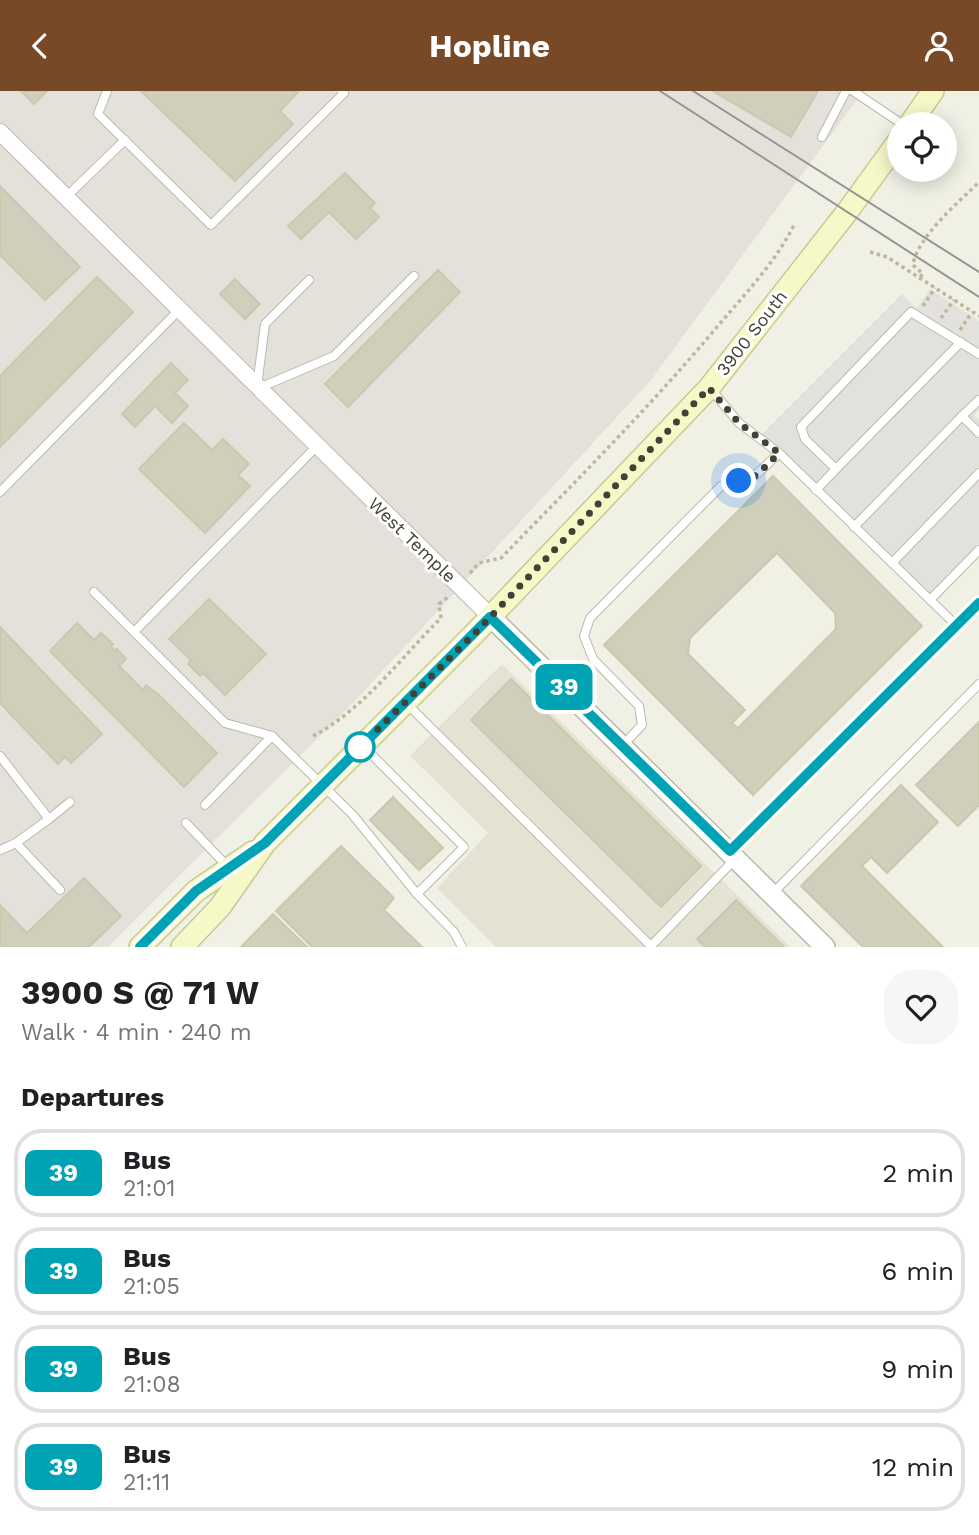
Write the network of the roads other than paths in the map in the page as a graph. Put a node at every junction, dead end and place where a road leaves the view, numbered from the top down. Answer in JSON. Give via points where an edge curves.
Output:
{"nodes":[{"id":1,"x":107,"y":91,"type":"edge"},
{"id":2,"x":342,"y":91,"type":"edge"},
{"id":3,"x":846,"y":91,"type":"edge"},
{"id":4,"x":853,"y":91,"type":"edge"},
{"id":5,"x":933,"y":91,"type":"edge"},
{"id":6,"x":918,"y":112,"type":"edge"},
{"id":7,"x":887,"y":114,"type":"edge"},
{"id":8,"x":0,"y":133,"type":"edge"},
{"id":9,"x":822,"y":137,"type":"dead end"},
{"id":10,"x":125,"y":140,"type":"junction"},
{"id":11,"x":887,"y":157,"type":"edge"},
{"id":12,"x":66,"y":197,"type":"junction"},
{"id":13,"x":414,"y":276,"type":"dead end"},
{"id":14,"x":309,"y":280,"type":"dead end"},
{"id":15,"x":180,"y":310,"type":"junction"},
{"id":16,"x":957,"y":340,"type":"junction"},
{"id":17,"x":979,"y":354,"type":"edge"},
{"id":18,"x":709,"y":388,"type":"junction"},
{"id":19,"x":256,"y":389,"type":"junction"},
{"id":20,"x":979,"y":400,"type":"edge"},
{"id":21,"x":962,"y":416,"type":"junction"},
{"id":22,"x":979,"y":433,"type":"edge"},
{"id":23,"x":316,"y":447,"type":"junction"},
{"id":24,"x":779,"y":453,"type":"junction"},
{"id":25,"x":836,"y":469,"type":"junction"},
{"id":26,"x":979,"y":474,"type":"edge"},
{"id":27,"x":816,"y":490,"type":"junction"},
{"id":28,"x":0,"y":492,"type":"edge"},
{"id":29,"x":854,"y":527,"type":"junction"},
{"id":30,"x":979,"y":550,"type":"edge"},
{"id":31,"x":892,"y":563,"type":"junction"},
{"id":32,"x":94,"y":592,"type":"dead end"},
{"id":33,"x":930,"y":600,"type":"junction"},
{"id":34,"x":979,"y":603,"type":"edge"},
{"id":35,"x":490,"y":617,"type":"junction"},
{"id":36,"x":957,"y":626,"type":"junction"},
{"id":37,"x":134,"y":632,"type":"junction"},
{"id":38,"x":979,"y":684,"type":"edge"},
{"id":39,"x":405,"y":701,"type":"junction"},
{"id":40,"x":272,"y":736,"type":"junction"},
{"id":41,"x":362,"y":745,"type":"junction"},
{"id":42,"x":623,"y":745,"type":"junction"},
{"id":43,"x":0,"y":756,"type":"edge"},
{"id":44,"x":323,"y":785,"type":"junction"},
{"id":45,"x":71,"y":802,"type":"dead end"},
{"id":46,"x":205,"y":805,"type":"dead end"},
{"id":47,"x":49,"y":819,"type":"junction"},
{"id":48,"x":186,"y":823,"type":"dead end"},
{"id":49,"x":16,"y":843,"type":"junction"},
{"id":50,"x":265,"y":843,"type":"junction"},
{"id":51,"x":0,"y":849,"type":"edge"},
{"id":52,"x":733,"y":855,"type":"junction"},
{"id":53,"x":229,"y":868,"type":"junction"},
{"id":54,"x":60,"y":890,"type":"dead end"},
{"id":55,"x":417,"y":894,"type":"junction"},
{"id":56,"x":773,"y":894,"type":"junction"},
{"id":57,"x":140,"y":947,"type":"edge"},
{"id":58,"x":181,"y":947,"type":"edge"},
{"id":59,"x":461,"y":947,"type":"edge"},
{"id":60,"x":652,"y":947,"type":"edge"},
{"id":61,"x":825,"y":947,"type":"edge"}],
"edges":[{"from":1,"to":10,"type":"lane","via":[[98,114]]},
{"from":2,"to":10,"type":"lane","via":[[211,225]]},
{"from":3,"to":9,"type":"lane"},
{"from":4,"to":7,"type":"lane"},
{"from":5,"to":6,"type":"main road"},
{"from":8,"to":12,"type":"street","name":"West Temple"},
{"from":10,"to":12,"type":"lane"},
{"from":11,"to":18,"type":"main road","name":"3900 South"},
{"from":12,"to":15,"type":"street","name":"West Temple"},
{"from":13,"to":19,"type":"lane","via":[[334,356]]},
{"from":14,"to":19,"type":"lane","via":[[265,324]]},
{"from":15,"to":19,"type":"street","name":"West Temple"},
{"from":15,"to":28,"type":"lane"},
{"from":16,"to":17,"type":"lane"},
{"from":16,"to":25,"type":"lane"},
{"from":16,"to":25,"type":"lane","via":[[911,312],[801,427],[805,439]]},
{"from":18,"to":24,"type":"lane","via":[[739,423]]},
{"from":18,"to":35,"type":"main road","name":"3900 South"},
{"from":19,"to":23,"type":"street","name":"West Temple"},
{"from":20,"to":21,"type":"lane"},
{"from":21,"to":22,"type":"lane"},
{"from":21,"to":29,"type":"lane"},
{"from":23,"to":35,"type":"street","name":"West Temple"},
{"from":23,"to":37,"type":"lane"},
{"from":24,"to":27,"type":"lane"},
{"from":24,"to":42,"type":"lane","via":[[757,475],[721,486],[590,618],[584,636],[593,659],[639,706],[642,725]]},
{"from":25,"to":27,"type":"lane"},
{"from":26,"to":31,"type":"lane"},
{"from":27,"to":29,"type":"lane"},
{"from":29,"to":31,"type":"lane"},
{"from":30,"to":33,"type":"lane"},
{"from":31,"to":33,"type":"lane"},
{"from":32,"to":37,"type":"lane"},
{"from":33,"to":36,"type":"lane"},
{"from":34,"to":36,"type":"lane"},
{"from":35,"to":39,"type":"main road","name":"3900 South"},
{"from":35,"to":42,"type":"street","name":"West Temple"},
{"from":36,"to":52,"type":"lane"},
{"from":37,"to":40,"type":"lane","via":[[225,723]]},
{"from":38,"to":56,"type":"lane"},
{"from":39,"to":41,"type":"main road","name":"3900 South"},
{"from":39,"to":60,"type":"lane"},
{"from":40,"to":44,"type":"lane"},
{"from":40,"to":46,"type":"lane"},
{"from":41,"to":44,"type":"main road","name":"3900 South"},
{"from":41,"to":55,"type":"lane","via":[[464,847]]},
{"from":42,"to":52,"type":"street","name":"West Temple"},
{"from":43,"to":47,"type":"lane"},
{"from":44,"to":50,"type":"main road","name":"3900 South"},
{"from":44,"to":55,"type":"lane"},
{"from":45,"to":47,"type":"lane"},
{"from":47,"to":49,"type":"lane"},
{"from":48,"to":53,"type":"lane"},
{"from":49,"to":51,"type":"lane"},
{"from":49,"to":54,"type":"lane"},
{"from":50,"to":53,"type":"main road","name":"3900 South"},
{"from":50,"to":58,"type":"main road","name":"3900 South","via":[[220,907]]},
{"from":52,"to":56,"type":"street","name":"West Temple"},
{"from":52,"to":60,"type":"lane"},
{"from":53,"to":57,"type":"main road","name":"3900 South","via":[[196,891]]},
{"from":55,"to":59,"type":"lane","via":[[454,932]]},
{"from":56,"to":61,"type":"street","name":"West Temple"}]}
